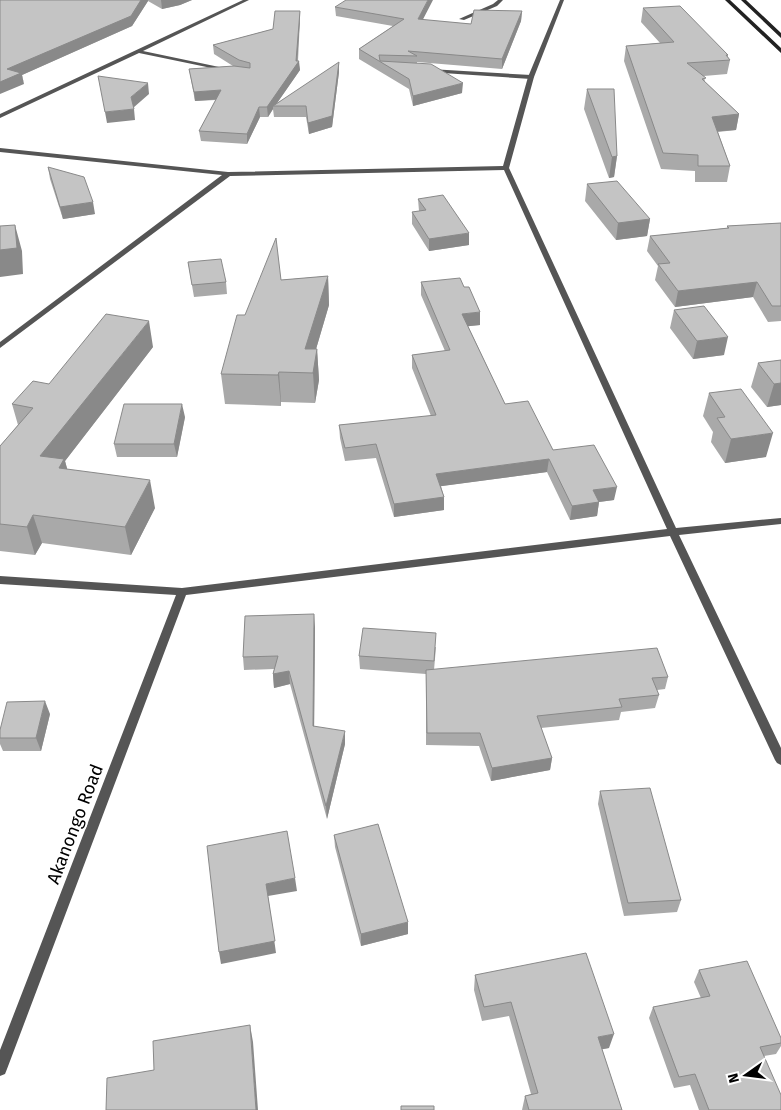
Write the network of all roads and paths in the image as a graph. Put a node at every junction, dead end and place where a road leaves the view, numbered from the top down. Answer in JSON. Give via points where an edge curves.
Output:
{"nodes":[{"id":1,"x":247,"y":0,"type":"edge"},
{"id":2,"x":501,"y":0,"type":"edge"},
{"id":3,"x":562,"y":0,"type":"edge"},
{"id":4,"x":727,"y":0,"type":"edge"},
{"id":5,"x":743,"y":0,"type":"edge"},
{"id":6,"x":462,"y":19,"type":"dead end"},
{"id":7,"x":781,"y":36,"type":"edge"},
{"id":8,"x":781,"y":51,"type":"edge"},
{"id":9,"x":137,"y":52,"type":"junction"},
{"id":10,"x":421,"y":70,"type":"edge"},
{"id":11,"x":230,"y":71,"type":"edge"},
{"id":12,"x":530,"y":77,"type":"junction"},
{"id":13,"x":0,"y":116,"type":"edge"},
{"id":14,"x":0,"y":150,"type":"edge"},
{"id":15,"x":506,"y":168,"type":"junction"},
{"id":16,"x":228,"y":174,"type":"junction"},
{"id":17,"x":0,"y":346,"type":"edge"},
{"id":18,"x":781,"y":522,"type":"edge"},
{"id":19,"x":673,"y":532,"type":"junction"},
{"id":20,"x":0,"y":580,"type":"edge"},
{"id":21,"x":182,"y":592,"type":"junction"},
{"id":22,"x":781,"y":760,"type":"edge"},
{"id":23,"x":0,"y":1069,"type":"edge"}],
"edges":[{"from":1,"to":9,"type":"street"},
{"from":2,"to":6,"type":"street"},
{"from":3,"to":12,"type":"street"},
{"from":4,"to":8,"type":"main road"},
{"from":5,"to":7,"type":"main road"},
{"from":9,"to":11,"type":"street"},
{"from":9,"to":13,"type":"street"},
{"from":10,"to":12,"type":"street"},
{"from":12,"to":15,"type":"street"},
{"from":14,"to":16,"type":"street"},
{"from":15,"to":16,"type":"street"},
{"from":15,"to":19,"type":"street"},
{"from":16,"to":17,"type":"street"},
{"from":18,"to":19,"type":"street"},
{"from":19,"to":21,"type":"street"},
{"from":19,"to":22,"type":"street"},
{"from":20,"to":21,"type":"street"},
{"from":21,"to":23,"type":"street","name":"Akanongo Road"}]}
